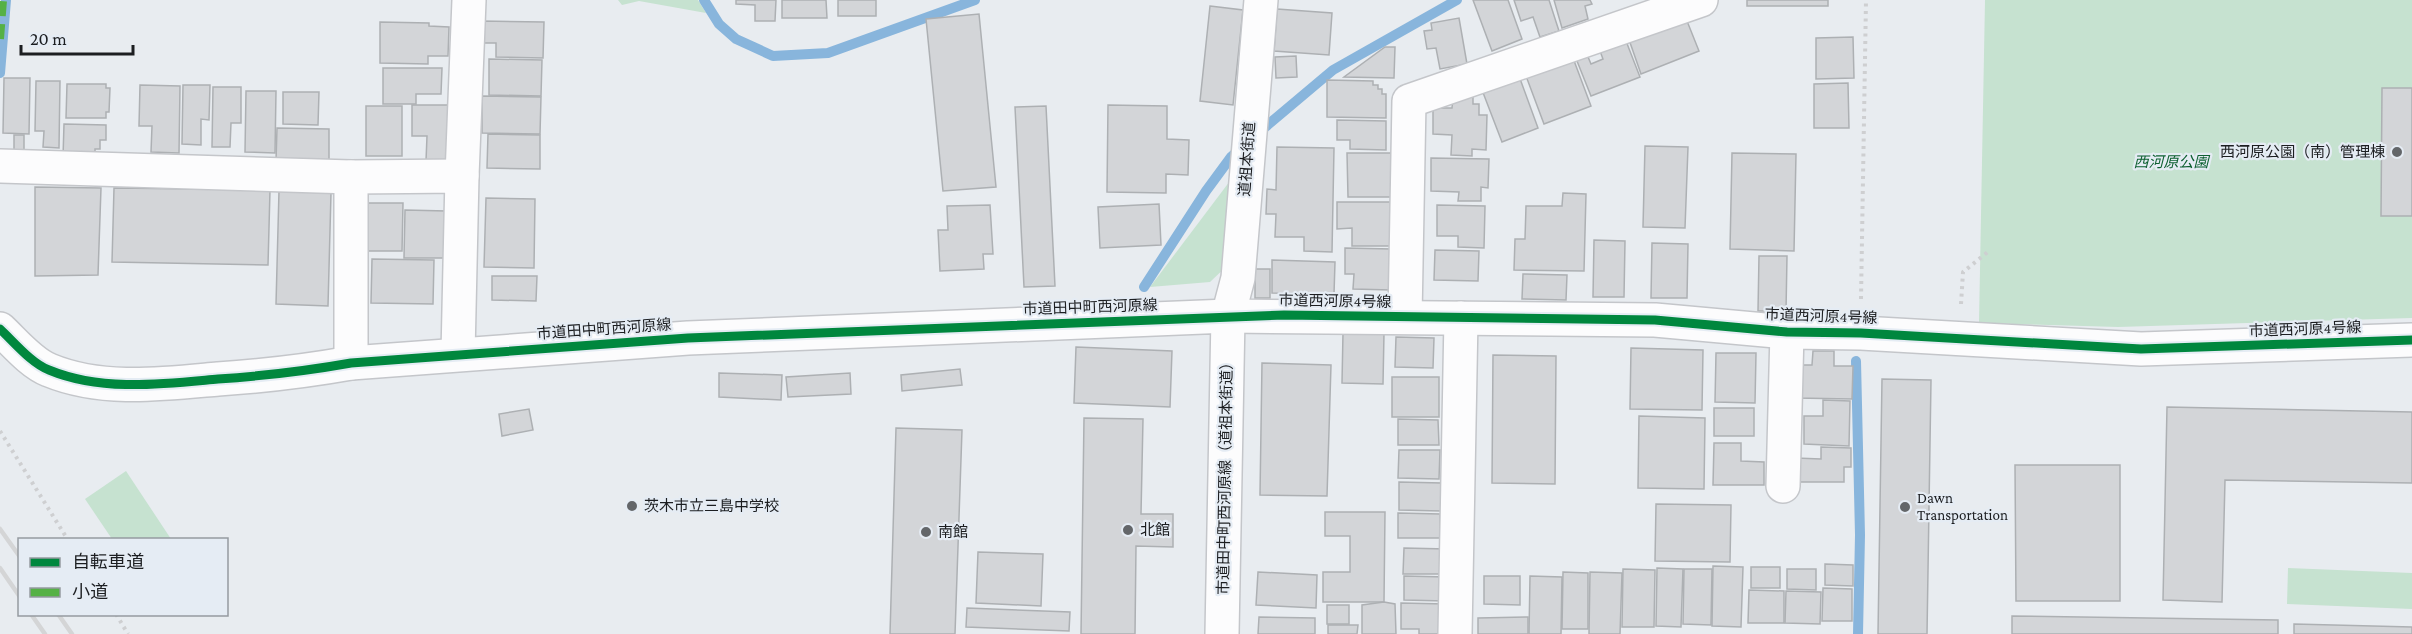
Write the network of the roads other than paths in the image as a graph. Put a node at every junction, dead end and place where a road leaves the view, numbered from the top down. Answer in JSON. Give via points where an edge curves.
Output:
{"nodes":[{"id":1,"x":470,"y":0,"type":"edge"},
{"id":2,"x":1261,"y":0,"type":"edge"},
{"id":3,"x":1701,"y":0,"type":"edge"},
{"id":4,"x":0,"y":166,"type":"edge"},
{"id":5,"x":462,"y":176,"type":"junction"},
{"id":6,"x":351,"y":177,"type":"junction"},
{"id":7,"x":1228,"y":316,"type":"junction"},
{"id":8,"x":1405,"y":317,"type":"junction"},
{"id":9,"x":1461,"y":318,"type":"junction"},
{"id":10,"x":0,"y":329,"type":"edge"},
{"id":11,"x":1787,"y":332,"type":"junction"},
{"id":12,"x":2412,"y":340,"type":"edge"},
{"id":13,"x":458,"y":354,"type":"junction"},
{"id":14,"x":351,"y":363,"type":"junction"},
{"id":15,"x":1783,"y":486,"type":"dead end"},
{"id":16,"x":1222,"y":634,"type":"edge"},
{"id":17,"x":1455,"y":634,"type":"edge"}],
"edges":[{"from":1,"to":5,"type":"street"},
{"from":2,"to":7,"type":"street","name":"道祖本街道","via":[[1238,278]]},
{"from":3,"to":8,"type":"street","via":[[1408,101]]},
{"from":4,"to":6,"type":"street"},
{"from":5,"to":6,"type":"street"},
{"from":5,"to":13,"type":"street"},
{"from":6,"to":14,"type":"street"},
{"from":7,"to":8,"type":"street","name":"市道西河原4号線"},
{"from":7,"to":13,"type":"street","name":"市道田中町西河原線","via":[[700,337]]},
{"from":7,"to":16,"type":"street","name":"市道田中町西河原線（道祖本街道）"},
{"from":8,"to":9,"type":"street","name":"市道西河原4号線"},
{"from":9,"to":11,"type":"street","name":"市道西河原4号線","via":[[1655,320]]},
{"from":9,"to":17,"type":"street"},
{"from":10,"to":14,"type":"street","name":"市道田中町西河原線","via":[[48,370],[120,384],[301,372]]},
{"from":11,"to":12,"type":"street","name":"市道西河原4号線","via":[[2141,349]]},
{"from":11,"to":15,"type":"street"},
{"from":13,"to":14,"type":"street","name":"市道田中町西河原線"}]}
